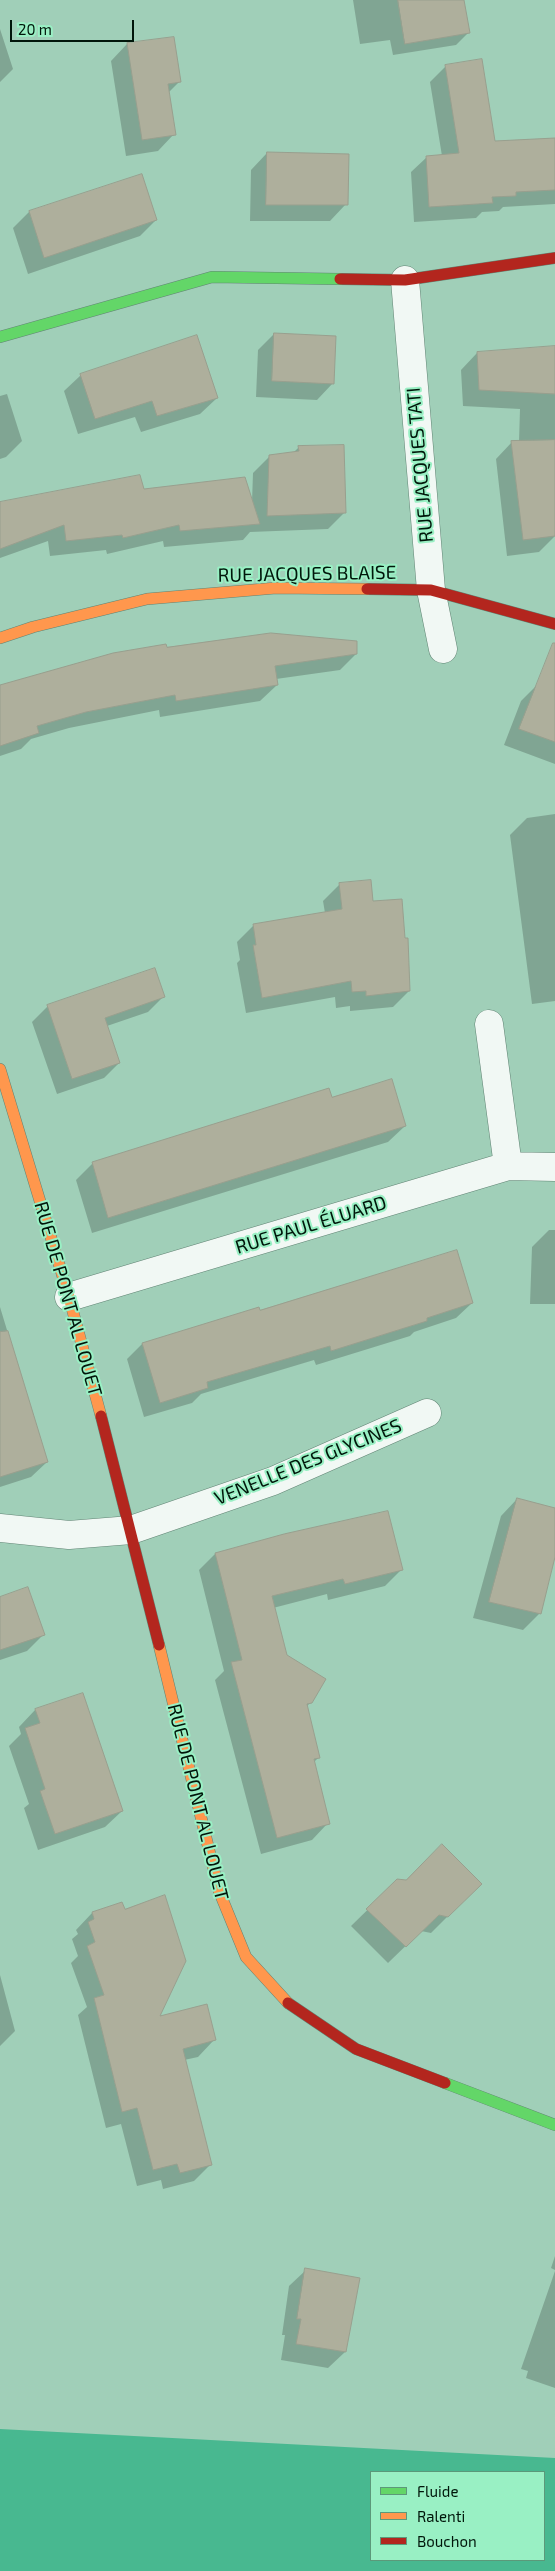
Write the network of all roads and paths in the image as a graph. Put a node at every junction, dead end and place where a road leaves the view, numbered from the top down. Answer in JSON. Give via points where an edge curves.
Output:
{"nodes":[{"id":1,"x":555,"y":258,"type":"edge"},
{"id":2,"x":405,"y":280,"type":"junction"},
{"id":3,"x":0,"y":337,"type":"edge"},
{"id":4,"x":431,"y":590,"type":"junction"},
{"id":5,"x":555,"y":624,"type":"edge"},
{"id":6,"x":0,"y":638,"type":"edge"},
{"id":7,"x":443,"y":649,"type":"dead end"},
{"id":8,"x":490,"y":1024,"type":"dead end"},
{"id":9,"x":0,"y":1069,"type":"edge"},
{"id":10,"x":508,"y":1166,"type":"junction"},
{"id":11,"x":555,"y":1167,"type":"edge"},
{"id":12,"x":69,"y":1297,"type":"junction"},
{"id":13,"x":427,"y":1413,"type":"dead end"},
{"id":14,"x":0,"y":1528,"type":"edge"},
{"id":15,"x":131,"y":1530,"type":"junction"},
{"id":16,"x":555,"y":2125,"type":"edge"}],
"edges":[{"from":1,"to":2,"type":"street"},
{"from":2,"to":3,"type":"street","via":[[212,277]]},
{"from":2,"to":4,"type":"street","name":"RUE JACQUES TATI"},
{"from":4,"to":5,"type":"street","name":"RUE JACQUES BLAISE"},
{"from":4,"to":6,"type":"street","name":"RUE JACQUES BLAISE","via":[[276,588],[147,599]]},
{"from":4,"to":7,"type":"street","name":"RUE JACQUES TATI"},
{"from":8,"to":10,"type":"street"},
{"from":9,"to":12,"type":"street","name":"RUE DE PONT AL LOUET"},
{"from":10,"to":11,"type":"street","name":"RUE PAUL ÉLUARD"},
{"from":10,"to":12,"type":"street","name":"RUE PAUL ÉLUARD"},
{"from":12,"to":15,"type":"street","name":"RUE DE PONT AL LOUET"},
{"from":13,"to":15,"type":"street","name":"VENELLE DES GLYCINES","via":[[273,1481]]},
{"from":14,"to":15,"type":"street","via":[[69,1535]]},
{"from":15,"to":16,"type":"street","name":"RUE DE PONT AL LOUET","via":[[219,1891],[246,1957],[293,2008],[356,2049]]}]}
